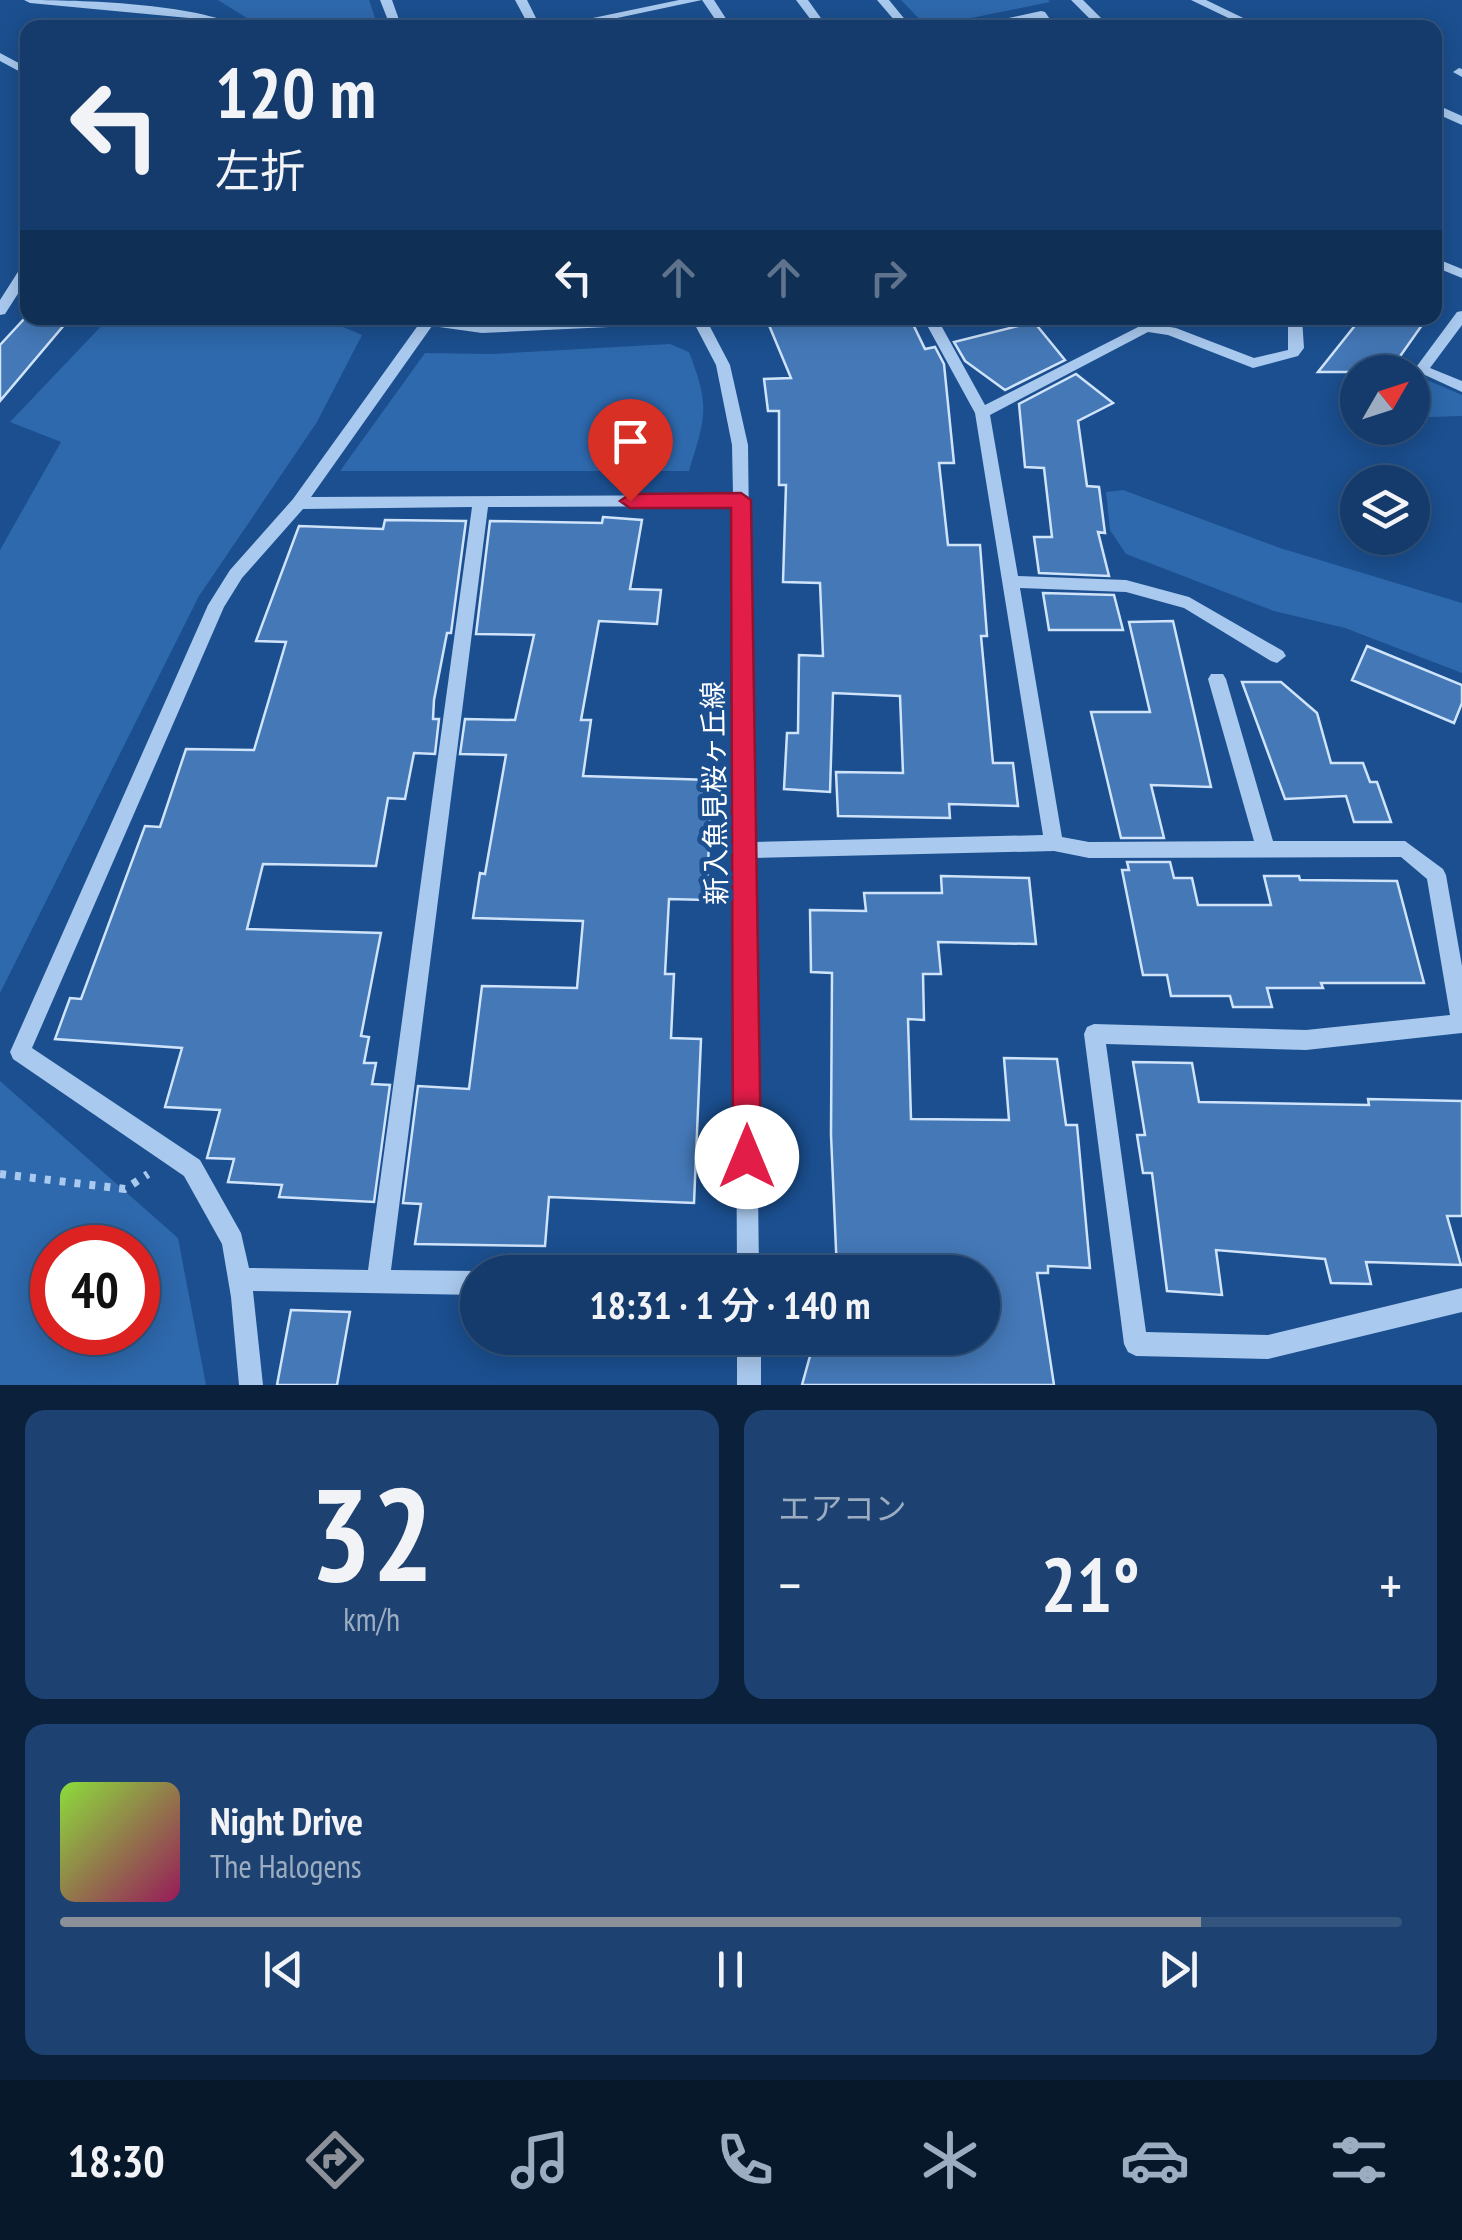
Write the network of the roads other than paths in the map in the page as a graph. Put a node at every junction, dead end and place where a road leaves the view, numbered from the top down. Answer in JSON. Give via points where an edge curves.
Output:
{"nodes":[{"id":1,"x":30,"y":0,"type":"edge"},
{"id":2,"x":696,"y":0,"type":"edge"},
{"id":3,"x":883,"y":0,"type":"edge"},
{"id":4,"x":1077,"y":0,"type":"edge"},
{"id":5,"x":1197,"y":0,"type":"edge"},
{"id":6,"x":208,"y":20,"type":"edge"},
{"id":7,"x":592,"y":20,"type":"edge"},
{"id":8,"x":900,"y":20,"type":"edge"},
{"id":9,"x":1009,"y":20,"type":"edge"},
{"id":10,"x":1045,"y":20,"type":"edge"},
{"id":11,"x":1098,"y":20,"type":"edge"},
{"id":12,"x":1241,"y":20,"type":"edge"},
{"id":13,"x":20,"y":279,"type":"edge"},
{"id":14,"x":2,"y":306,"type":"edge"},
{"id":15,"x":1462,"y":316,"type":"edge"},
{"id":16,"x":427,"y":325,"type":"edge"},
{"id":17,"x":446,"y":325,"type":"edge"},
{"id":18,"x":571,"y":325,"type":"edge"},
{"id":19,"x":707,"y":325,"type":"edge"},
{"id":20,"x":934,"y":325,"type":"edge"},
{"id":21,"x":1165,"y":325,"type":"edge"},
{"id":22,"x":1295,"y":325,"type":"edge"},
{"id":23,"x":1171,"y":331,"type":"junction"},
{"id":24,"x":1462,"y":388,"type":"edge"},
{"id":25,"x":982,"y":412,"type":"junction"},
{"id":26,"x":741,"y":500,"type":"junction"},
{"id":27,"x":481,"y":502,"type":"junction"},
{"id":28,"x":300,"y":503,"type":"junction"},
{"id":29,"x":1011,"y":582,"type":"junction"},
{"id":30,"x":1277,"y":656,"type":"dead end"},
{"id":31,"x":1217,"y":679,"type":"dead end"},
{"id":32,"x":1054,"y":842,"type":"junction"},
{"id":33,"x":1266,"y":849,"type":"junction"},
{"id":34,"x":744,"y":850,"type":"junction"},
{"id":35,"x":1462,"y":1023,"type":"edge"},
{"id":36,"x":748,"y":1255,"type":"edge"},
{"id":37,"x":240,"y":1279,"type":"junction"},
{"id":38,"x":378,"y":1282,"type":"junction"},
{"id":39,"x":460,"y":1283,"type":"edge"},
{"id":40,"x":1462,"y":1300,"type":"edge"},
{"id":41,"x":749,"y":1355,"type":"edge"},
{"id":42,"x":251,"y":1385,"type":"edge"},
{"id":43,"x":749,"y":1385,"type":"edge"}],
"edges":[{"from":1,"to":6,"type":"street"},
{"from":2,"to":7,"type":"street"},
{"from":3,"to":8,"type":"street"},
{"from":4,"to":11,"type":"street"},
{"from":5,"to":12,"type":"street"},
{"from":9,"to":10,"type":"street","via":[[1040,14]]},
{"from":13,"to":14,"type":"street"},
{"from":15,"to":24,"type":"street","via":[[1421,370]]},
{"from":16,"to":28,"type":"street"},
{"from":17,"to":18,"type":"street"},
{"from":19,"to":26,"type":"street","name":"新入魚見桜ヶ丘線","via":[[732,395]]},
{"from":20,"to":25,"type":"street"},
{"from":21,"to":23,"type":"street"},
{"from":22,"to":23,"type":"street","via":[[1293,354],[1253,363]]},
{"from":23,"to":25,"type":"street","via":[[1146,327]]},
{"from":25,"to":29,"type":"street"},
{"from":26,"to":27,"type":"street"},
{"from":26,"to":34,"type":"street","name":"新入魚見桜ヶ丘線"},
{"from":27,"to":28,"type":"street"},
{"from":27,"to":38,"type":"street"},
{"from":28,"to":37,"type":"street","via":[[216,605],[20,1052],[192,1168],[232,1241]]},
{"from":29,"to":30,"type":"street","via":[[1126,586],[1190,603]]},
{"from":29,"to":32,"type":"street"},
{"from":31,"to":33,"type":"street"},
{"from":32,"to":33,"type":"street","via":[[1089,850]]},
{"from":32,"to":34,"type":"street"},
{"from":33,"to":35,"type":"street","via":[[1404,849],[1436,875]]},
{"from":34,"to":36,"type":"street","name":"新入魚見桜ヶ丘線"},
{"from":35,"to":40,"type":"street","via":[[1306,1040],[1094,1034],[1136,1344],[1268,1348]]},
{"from":37,"to":38,"type":"street"},
{"from":37,"to":42,"type":"street"},
{"from":38,"to":39,"type":"street"},
{"from":41,"to":43,"type":"street"}]}
